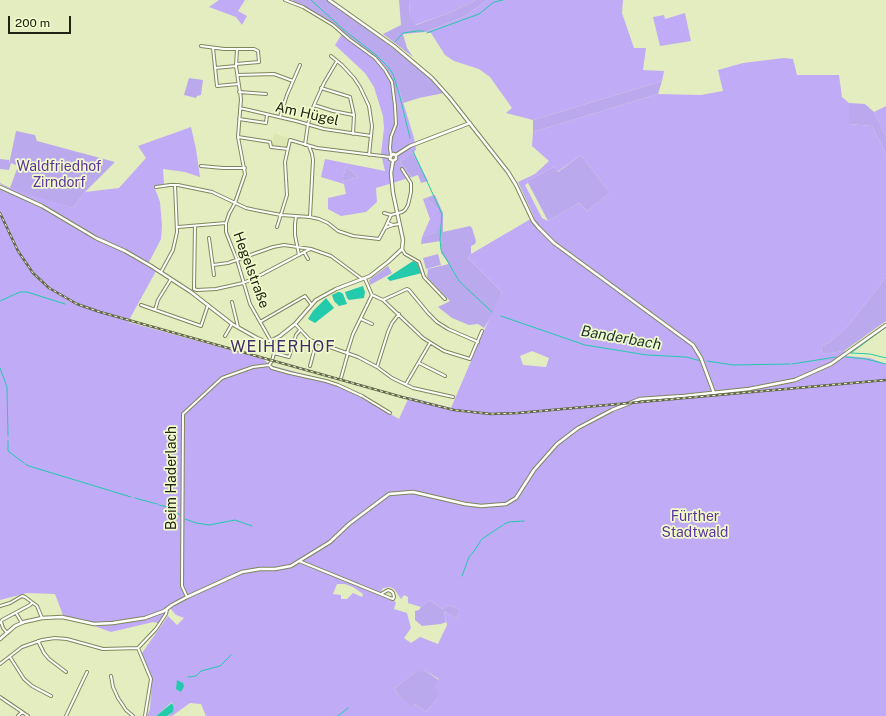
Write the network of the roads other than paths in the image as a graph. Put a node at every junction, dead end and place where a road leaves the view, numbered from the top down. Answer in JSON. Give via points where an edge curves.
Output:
{"nodes":[{"id":1,"x":285,"y":0,"type":"edge"},
{"id":2,"x":329,"y":0,"type":"edge"},
{"id":3,"x":201,"y":46,"type":"dead end"},
{"id":4,"x":213,"y":48,"type":"junction"},
{"id":5,"x":237,"y":49,"type":"junction"},
{"id":6,"x":331,"y":56,"type":"dead end"},
{"id":7,"x":337,"y":61,"type":"junction"},
{"id":8,"x":236,"y":65,"type":"junction"},
{"id":9,"x":300,"y":65,"type":"dead end"},
{"id":10,"x":215,"y":68,"type":"junction"},
{"id":11,"x":238,"y":76,"type":"junction"},
{"id":12,"x":293,"y":81,"type":"junction"},
{"id":13,"x":238,"y":84,"type":"junction"},
{"id":14,"x":321,"y":88,"type":"junction"},
{"id":15,"x":239,"y":92,"type":"junction"},
{"id":16,"x":266,"y":94,"type":"dead end"},
{"id":17,"x":314,"y":105,"type":"junction"},
{"id":18,"x":240,"y":108,"type":"junction"},
{"id":19,"x":267,"y":115,"type":"junction"},
{"id":20,"x":354,"y":115,"type":"junction"},
{"id":21,"x":280,"y":117,"type":"junction"},
{"id":22,"x":239,"y":119,"type":"junction"},
{"id":23,"x":470,"y":123,"type":"junction"},
{"id":24,"x":308,"y":124,"type":"junction"},
{"id":25,"x":353,"y":134,"type":"junction"},
{"id":26,"x":371,"y":136,"type":"junction"},
{"id":27,"x":238,"y":137,"type":"junction"},
{"id":28,"x":307,"y":145,"type":"junction"},
{"id":29,"x":288,"y":149,"type":"junction"},
{"id":30,"x":369,"y":154,"type":"junction"},
{"id":31,"x":396,"y":155,"type":"junction"},
{"id":32,"x":391,"y":156,"type":"junction"},
{"id":33,"x":393,"y":161,"type":"junction"},
{"id":34,"x":202,"y":166,"type":"dead end"},
{"id":35,"x":244,"y":168,"type":"junction"},
{"id":36,"x":402,"y":168,"type":"dead end"},
{"id":37,"x":175,"y":185,"type":"junction"},
{"id":38,"x":0,"y":187,"type":"edge"},
{"id":39,"x":156,"y":187,"type":"dead end"},
{"id":40,"x":235,"y":203,"type":"junction"},
{"id":41,"x":384,"y":213,"type":"dead end"},
{"id":42,"x":397,"y":214,"type":"junction"},
{"id":43,"x":281,"y":215,"type":"junction"},
{"id":44,"x":391,"y":215,"type":"junction"},
{"id":45,"x":296,"y":216,"type":"junction"},
{"id":46,"x":310,"y":217,"type":"junction"},
{"id":47,"x":226,"y":223,"type":"junction"},
{"id":48,"x":388,"y":223,"type":"junction"},
{"id":49,"x":399,"y":224,"type":"junction"},
{"id":50,"x":393,"y":225,"type":"junction"},
{"id":51,"x":195,"y":226,"type":"junction"},
{"id":52,"x":178,"y":227,"type":"junction"},
{"id":53,"x":277,"y":227,"type":"dead end"},
{"id":54,"x":385,"y":228,"type":"junction"},
{"id":55,"x":209,"y":238,"type":"dead end"},
{"id":56,"x":298,"y":247,"type":"junction"},
{"id":57,"x":312,"y":249,"type":"junction"},
{"id":58,"x":402,"y":249,"type":"junction"},
{"id":59,"x":304,"y":252,"type":"junction"},
{"id":60,"x":299,"y":255,"type":"junction"},
{"id":61,"x":237,"y":260,"type":"junction"},
{"id":62,"x":308,"y":260,"type":"dead end"},
{"id":63,"x":213,"y":265,"type":"junction"},
{"id":64,"x":161,"y":272,"type":"junction"},
{"id":65,"x":214,"y":275,"type":"dead end"},
{"id":66,"x":171,"y":278,"type":"junction"},
{"id":67,"x":364,"y":279,"type":"junction"},
{"id":68,"x":243,"y":283,"type":"junction"},
{"id":69,"x":194,"y":289,"type":"junction"},
{"id":70,"x":191,"y":292,"type":"junction"},
{"id":71,"x":372,"y":295,"type":"junction"},
{"id":72,"x":445,"y":299,"type":"dead end"},
{"id":73,"x":383,"y":300,"type":"junction"},
{"id":74,"x":232,"y":302,"type":"dead end"},
{"id":75,"x":311,"y":304,"type":"junction"},
{"id":76,"x":141,"y":305,"type":"dead end"},
{"id":77,"x":208,"y":305,"type":"junction"},
{"id":78,"x":155,"y":310,"type":"junction"},
{"id":79,"x":399,"y":314,"type":"junction"},
{"id":80,"x":361,"y":319,"type":"junction"},
{"id":81,"x":260,"y":322,"type":"junction"},
{"id":82,"x":232,"y":324,"type":"junction"},
{"id":83,"x":295,"y":324,"type":"junction"},
{"id":84,"x":372,"y":324,"type":"dead end"},
{"id":85,"x":886,"y":325,"type":"edge"},
{"id":86,"x":238,"y":327,"type":"junction"},
{"id":87,"x":300,"y":330,"type":"junction"},
{"id":88,"x":482,"y":331,"type":"dead end"},
{"id":89,"x":225,"y":336,"type":"dead end"},
{"id":90,"x":271,"y":341,"type":"junction"},
{"id":91,"x":478,"y":342,"type":"junction"},
{"id":92,"x":316,"y":343,"type":"junction"},
{"id":93,"x":430,"y":343,"type":"junction"},
{"id":94,"x":274,"y":353,"type":"junction"},
{"id":95,"x":347,"y":353,"type":"junction"},
{"id":96,"x":419,"y":363,"type":"junction"},
{"id":97,"x":269,"y":365,"type":"junction"},
{"id":98,"x":310,"y":366,"type":"dead end"},
{"id":99,"x":377,"y":367,"type":"junction"},
{"id":100,"x":445,"y":376,"type":"dead end"},
{"id":101,"x":341,"y":378,"type":"dead end"},
{"id":102,"x":406,"y":384,"type":"junction"},
{"id":103,"x":714,"y":393,"type":"junction"},
{"id":104,"x":453,"y":397,"type":"dead end"},
{"id":105,"x":390,"y":413,"type":"dead end"},
{"id":106,"x":299,"y":560,"type":"junction"},
{"id":107,"x":381,"y":594,"type":"junction"},
{"id":108,"x":187,"y":597,"type":"junction"},
{"id":109,"x":32,"y":603,"type":"junction"},
{"id":110,"x":0,"y":606,"type":"edge"},
{"id":111,"x":167,"y":609,"type":"junction"},
{"id":112,"x":16,"y":613,"type":"junction"},
{"id":113,"x":42,"y":618,"type":"junction"},
{"id":114,"x":1,"y":621,"type":"edge"},
{"id":115,"x":22,"y":623,"type":"junction"},
{"id":116,"x":7,"y":633,"type":"junction"},
{"id":117,"x":0,"y":639,"type":"edge"},
{"id":118,"x":38,"y":640,"type":"junction"},
{"id":119,"x":138,"y":648,"type":"junction"},
{"id":120,"x":10,"y":657,"type":"junction"},
{"id":121,"x":0,"y":664,"type":"edge"},
{"id":122,"x":66,"y":672,"type":"dead end"},
{"id":123,"x":87,"y":672,"type":"dead end"},
{"id":124,"x":111,"y":676,"type":"dead end"},
{"id":125,"x":51,"y":696,"type":"dead end"},
{"id":126,"x":1,"y":698,"type":"edge"},
{"id":127,"x":22,"y":712,"type":"junction"},
{"id":128,"x":18,"y":716,"type":"edge"},
{"id":129,"x":28,"y":716,"type":"edge"},
{"id":130,"x":66,"y":716,"type":"edge"},
{"id":131,"x":133,"y":716,"type":"edge"},
{"id":132,"x":145,"y":716,"type":"edge"}],
"edges":[{"from":1,"to":32,"type":"street","via":[[303,7],[333,25],[375,58],[385,70],[392,82],[395,106],[396,124],[391,137]]},
{"from":2,"to":23,"type":"street","via":[[423,70],[449,96]]},
{"from":3,"to":4,"type":"street"},
{"from":4,"to":5,"type":"street"},
{"from":4,"to":10,"type":"street"},
{"from":5,"to":8,"type":"street","name":"Hegelstraße"},
{"from":5,"to":8,"type":"street","via":[[256,49],[260,60],[256,63]]},
{"from":6,"to":7,"type":"street"},
{"from":7,"to":14,"type":"street"},
{"from":7,"to":26,"type":"street","via":[[354,78],[365,96],[371,116]]},
{"from":8,"to":10,"type":"street"},
{"from":8,"to":11,"type":"street","name":"Hegelstraße"},
{"from":9,"to":12,"type":"street"},
{"from":10,"to":13,"type":"street","via":[[217,86]]},
{"from":11,"to":12,"type":"street","via":[[274,74]]},
{"from":11,"to":13,"type":"street","name":"Hegelstraße"},
{"from":12,"to":21,"type":"street"},
{"from":13,"to":15,"type":"street","name":"Hegelstraße"},
{"from":14,"to":17,"type":"street"},
{"from":14,"to":20,"type":"street","via":[[348,96]]},
{"from":15,"to":16,"type":"street"},
{"from":15,"to":18,"type":"street","name":"Hegelstraße"},
{"from":17,"to":20,"type":"street"},
{"from":17,"to":24,"type":"street"},
{"from":18,"to":19,"type":"street","name":"Am Hügel"},
{"from":18,"to":22,"type":"street","name":"Hegelstraße"},
{"from":19,"to":21,"type":"street","name":"Am Hügel"},
{"from":19,"to":22,"type":"street","via":[[266,123]]},
{"from":20,"to":25,"type":"street"},
{"from":21,"to":24,"type":"street","name":"Am Hügel"},
{"from":22,"to":27,"type":"street","name":"Hegelstraße"},
{"from":23,"to":31,"type":"street","via":[[410,146]]},
{"from":23,"to":103,"type":"street","via":[[512,179],[538,227],[554,243],[693,345],[701,358]]},
{"from":24,"to":25,"type":"street","name":"Am Hügel"},
{"from":24,"to":28,"type":"street"},
{"from":25,"to":26,"type":"street","name":"Am Hügel"},
{"from":26,"to":30,"type":"street"},
{"from":27,"to":29,"type":"street","via":[[270,142],[271,147]]},
{"from":27,"to":35,"type":"street","name":"Hegelstraße"},
{"from":28,"to":29,"type":"street","via":[[290,140]]},
{"from":28,"to":30,"type":"street"},
{"from":28,"to":46,"type":"street","via":[[313,160]]},
{"from":29,"to":43,"type":"street","via":[[288,189]]},
{"from":30,"to":32,"type":"street"},
{"from":31,"to":32,"type":"street"},
{"from":31,"to":33,"type":"street"},
{"from":32,"to":33,"type":"street","via":[[390,160]]},
{"from":33,"to":42,"type":"street","via":[[392,184]]},
{"from":34,"to":35,"type":"street"},
{"from":35,"to":40,"type":"street","name":"Hegelstraße","via":[[245,178]]},
{"from":36,"to":42,"type":"street","via":[[412,187],[406,210]]},
{"from":37,"to":39,"type":"street"},
{"from":37,"to":40,"type":"street","via":[[212,192]]},
{"from":37,"to":52,"type":"street"},
{"from":38,"to":64,"type":"street","via":[[42,206]]},
{"from":40,"to":43,"type":"street","via":[[250,209]]},
{"from":40,"to":47,"type":"street","name":"Hegelstraße"},
{"from":41,"to":44,"type":"street"},
{"from":42,"to":44,"type":"street"},
{"from":42,"to":49,"type":"street"},
{"from":43,"to":45,"type":"street"},
{"from":43,"to":53,"type":"street"},
{"from":44,"to":48,"type":"street"},
{"from":45,"to":46,"type":"street"},
{"from":45,"to":56,"type":"street","via":[[294,224]]},
{"from":46,"to":54,"type":"street","via":[[353,236],[379,239]]},
{"from":47,"to":51,"type":"street"},
{"from":47,"to":61,"type":"street","name":"Hegelstraße","via":[[227,237]]},
{"from":48,"to":50,"type":"street"},
{"from":48,"to":54,"type":"street"},
{"from":49,"to":50,"type":"street"},
{"from":49,"to":58,"type":"street","via":[[403,240]]},
{"from":50,"to":54,"type":"street"},
{"from":51,"to":52,"type":"street"},
{"from":51,"to":69,"type":"street"},
{"from":52,"to":64,"type":"street","via":[[173,250]]},
{"from":55,"to":63,"type":"street"},
{"from":56,"to":57,"type":"street"},
{"from":56,"to":60,"type":"street"},
{"from":56,"to":61,"type":"street","via":[[273,247]]},
{"from":57,"to":59,"type":"street"},
{"from":57,"to":67,"type":"street","via":[[337,259]]},
{"from":58,"to":67,"type":"street"},
{"from":58,"to":72,"type":"street","via":[[405,254],[419,262],[424,277]]},
{"from":59,"to":60,"type":"street"},
{"from":59,"to":62,"type":"street"},
{"from":60,"to":68,"type":"street"},
{"from":61,"to":63,"type":"street"},
{"from":61,"to":68,"type":"street","name":"Hegelstraße"},
{"from":63,"to":65,"type":"street"},
{"from":64,"to":66,"type":"street"},
{"from":66,"to":70,"type":"street"},
{"from":66,"to":78,"type":"street"},
{"from":67,"to":71,"type":"street"},
{"from":67,"to":75,"type":"street","via":[[336,289]]},
{"from":68,"to":69,"type":"street"},
{"from":68,"to":81,"type":"street","name":"Hegelstraße"},
{"from":69,"to":70,"type":"street"},
{"from":70,"to":77,"type":"street"},
{"from":71,"to":73,"type":"street"},
{"from":71,"to":80,"type":"street"},
{"from":73,"to":79,"type":"street"},
{"from":73,"to":91,"type":"street","via":[[407,289],[437,322]]},
{"from":74,"to":86,"type":"street"},
{"from":75,"to":81,"type":"street","via":[[305,296]]},
{"from":75,"to":83,"type":"street"},
{"from":76,"to":78,"type":"street"},
{"from":77,"to":78,"type":"street","via":[[201,326]]},
{"from":77,"to":82,"type":"street"},
{"from":79,"to":93,"type":"street"},
{"from":79,"to":99,"type":"street","via":[[388,332]]},
{"from":80,"to":84,"type":"street"},
{"from":80,"to":95,"type":"street"},
{"from":81,"to":90,"type":"street","name":"Hegelstraße"},
{"from":82,"to":86,"type":"street"},
{"from":82,"to":89,"type":"street"},
{"from":83,"to":87,"type":"street"},
{"from":83,"to":90,"type":"street"},
{"from":85,"to":103,"type":"street","via":[[831,364],[802,378],[765,387]]},
{"from":86,"to":90,"type":"street","via":[[264,341]]},
{"from":87,"to":92,"type":"street","via":[[307,339]]},
{"from":87,"to":94,"type":"street","via":[[289,357]]},
{"from":88,"to":91,"type":"street"},
{"from":90,"to":94,"type":"street"},
{"from":91,"to":93,"type":"street","via":[[470,359]]},
{"from":92,"to":95,"type":"street"},
{"from":92,"to":98,"type":"street"},
{"from":93,"to":96,"type":"street"},
{"from":94,"to":97,"type":"street"},
{"from":95,"to":99,"type":"street"},
{"from":95,"to":101,"type":"street"},
{"from":96,"to":100,"type":"street"},
{"from":96,"to":102,"type":"street"},
{"from":97,"to":105,"type":"street","via":[[272,368],[338,385]]},
{"from":97,"to":108,"type":"street","name":"Beim Haderlach","via":[[253,367],[222,378],[183,414],[182,586]]},
{"from":99,"to":102,"type":"street"},
{"from":102,"to":104,"type":"street"},
{"from":103,"to":106,"type":"street","via":[[640,399],[600,416],[557,444],[534,470],[520,494],[506,504],[481,506],[413,492],[389,494],[325,546]]},
{"from":106,"to":107,"type":"street"},
{"from":106,"to":108,"type":"street","via":[[283,568],[242,572]]},
{"from":107,"to":107,"type":"street","via":[[392,599],[394,597],[394,593],[388,590]]},
{"from":108,"to":111,"type":"street"},
{"from":109,"to":110,"type":"street","via":[[22,596]]},
{"from":109,"to":112,"type":"street"},
{"from":109,"to":113,"type":"street","via":[[37,606]]},
{"from":111,"to":113,"type":"street","via":[[145,618],[113,623],[94,624],[62,617]]},
{"from":111,"to":119,"type":"street","via":[[156,629]]},
{"from":112,"to":114,"type":"street"},
{"from":112,"to":115,"type":"street"},
{"from":113,"to":115,"type":"street"},
{"from":114,"to":116,"type":"street"},
{"from":115,"to":116,"type":"street"},
{"from":116,"to":117,"type":"street"},
{"from":118,"to":119,"type":"street","via":[[62,638],[103,649]]},
{"from":118,"to":120,"type":"street","via":[[22,647]]},
{"from":118,"to":122,"type":"street","via":[[49,659]]},
{"from":119,"to":132,"type":"street","via":[[151,679]]},
{"from":120,"to":121,"type":"street"},
{"from":120,"to":125,"type":"street","via":[[24,679]]},
{"from":123,"to":130,"type":"street"},
{"from":124,"to":131,"type":"street","via":[[118,698]]},
{"from":126,"to":127,"type":"street"},
{"from":127,"to":128,"type":"street"},
{"from":127,"to":129,"type":"street"}]}
